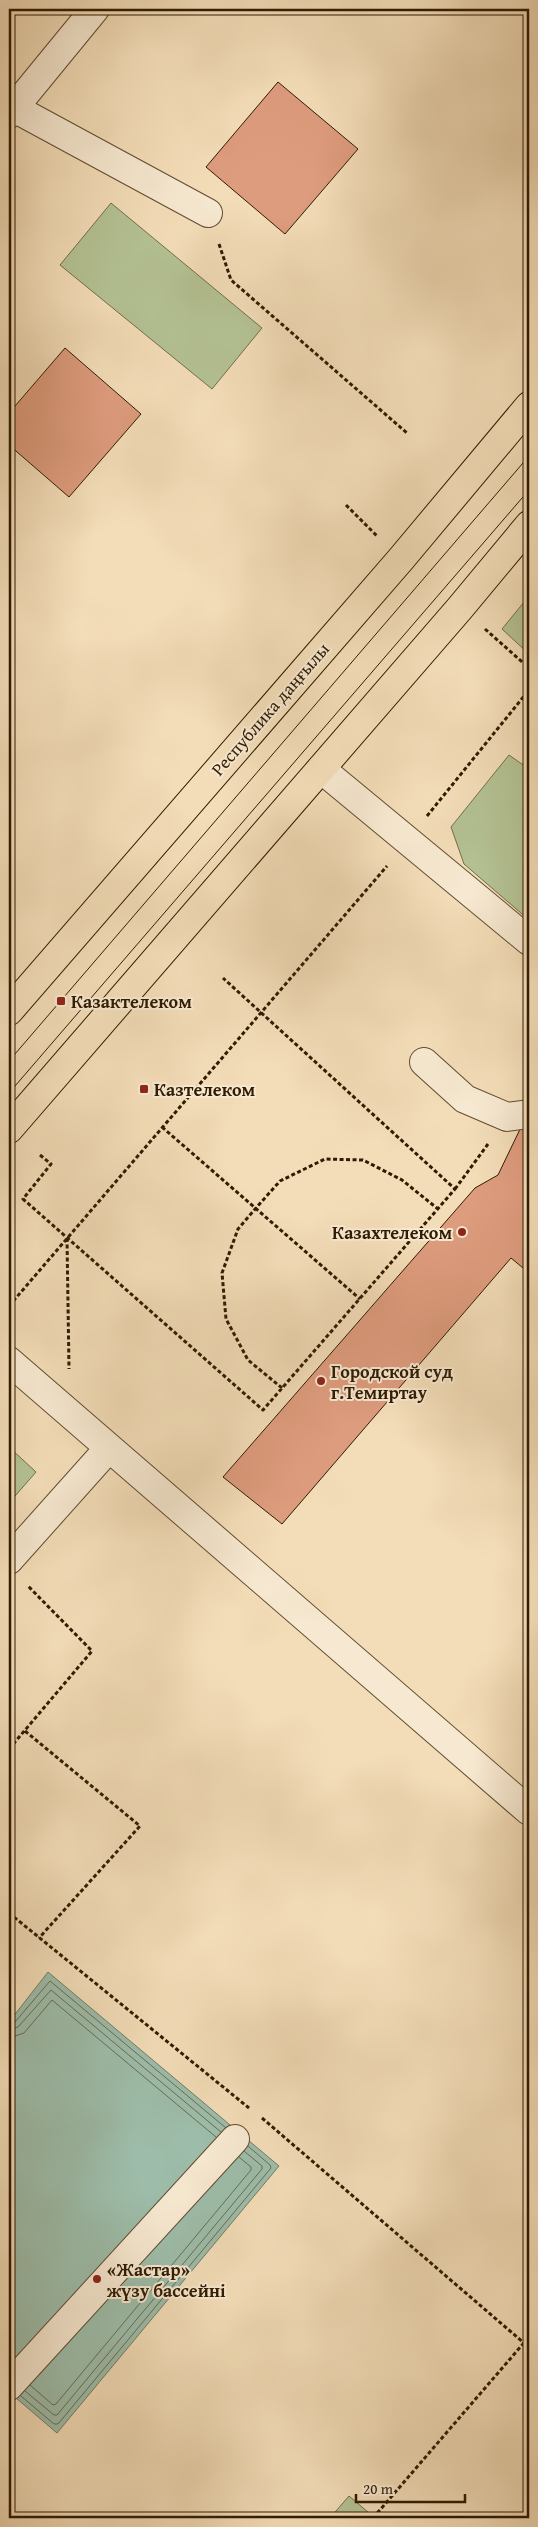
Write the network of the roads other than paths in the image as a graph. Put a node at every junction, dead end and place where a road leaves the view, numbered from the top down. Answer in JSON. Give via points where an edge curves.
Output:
{"nodes":[{"id":1,"x":95,"y":9,"type":"edge"},
{"id":2,"x":12,"y":111,"type":"edge"},
{"id":3,"x":208,"y":213,"type":"road end"},
{"id":4,"x":529,"y":406,"type":"edge"},
{"id":5,"x":529,"y":525,"type":"edge"},
{"id":6,"x":321,"y":770,"type":"junction"},
{"id":7,"x":529,"y":940,"type":"edge"},
{"id":8,"x":9,"y":1011,"type":"edge"},
{"id":9,"x":424,"y":1062,"type":"dead end"},
{"id":10,"x":518,"y":1115,"type":"edge"},
{"id":11,"x":9,"y":1129,"type":"edge"},
{"id":12,"x":9,"y":1361,"type":"edge"},
{"id":13,"x":110,"y":1448,"type":"junction"},
{"id":14,"x":16,"y":1570,"type":"edge"},
{"id":15,"x":529,"y":1811,"type":"edge"},
{"id":16,"x":235,"y":2139,"type":"dead end"},
{"id":17,"x":9,"y":2386,"type":"edge"}],
"edges":[{"from":1,"to":2,"type":"street"},
{"from":2,"to":3,"type":"street"},
{"from":4,"to":8,"type":"main road","name":"Республика даңғылы"},
{"from":5,"to":6,"type":"main road"},
{"from":6,"to":7,"type":"street"},
{"from":6,"to":11,"type":"main road"},
{"from":9,"to":10,"type":"street","via":[[465,1099]]},
{"from":12,"to":13,"type":"street"},
{"from":13,"to":14,"type":"street"},
{"from":13,"to":15,"type":"street"},
{"from":16,"to":17,"type":"street"}]}
